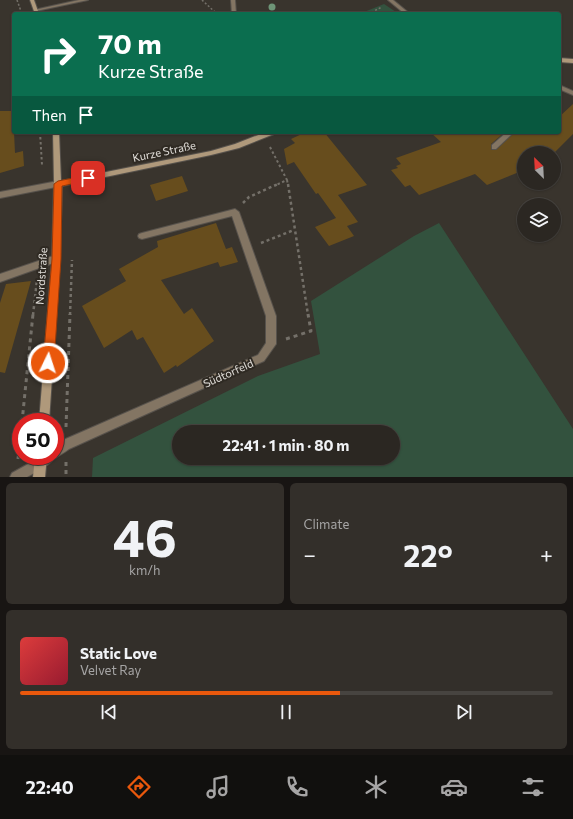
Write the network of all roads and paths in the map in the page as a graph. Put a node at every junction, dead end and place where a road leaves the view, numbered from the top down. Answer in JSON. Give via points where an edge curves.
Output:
{"nodes":[{"id":1,"x":32,"y":0,"type":"edge"},
{"id":2,"x":86,"y":0,"type":"edge"},
{"id":3,"x":202,"y":0,"type":"edge"},
{"id":4,"x":233,"y":0,"type":"edge"},
{"id":5,"x":390,"y":0,"type":"edge"},
{"id":6,"x":385,"y":5,"type":"dead end"},
{"id":7,"x":37,"y":12,"type":"edge"},
{"id":8,"x":215,"y":12,"type":"edge"},
{"id":9,"x":234,"y":12,"type":"edge"},
{"id":10,"x":372,"y":12,"type":"edge"},
{"id":11,"x":405,"y":12,"type":"edge"},
{"id":12,"x":561,"y":60,"type":"edge"},
{"id":13,"x":573,"y":62,"type":"edge"},
{"id":14,"x":561,"y":89,"type":"edge"},
{"id":15,"x":573,"y":93,"type":"edge"},
{"id":16,"x":56,"y":134,"type":"edge"},
{"id":17,"x":267,"y":134,"type":"edge"},
{"id":18,"x":509,"y":134,"type":"edge"},
{"id":19,"x":268,"y":142,"type":"dead end"},
{"id":20,"x":494,"y":146,"type":"dead end"},
{"id":21,"x":287,"y":180,"type":"junction"},
{"id":22,"x":58,"y":184,"type":"junction"},
{"id":23,"x":0,"y":195,"type":"edge"},
{"id":24,"x":235,"y":212,"type":"junction"},
{"id":25,"x":294,"y":230,"type":"junction"},
{"id":26,"x":142,"y":236,"type":"dead end"},
{"id":27,"x":247,"y":248,"type":"junction"},
{"id":28,"x":56,"y":259,"type":"junction"},
{"id":29,"x":0,"y":278,"type":"edge"},
{"id":30,"x":271,"y":344,"type":"junction"},
{"id":31,"x":45,"y":413,"type":"edge"},
{"id":32,"x":64,"y":447,"type":"edge"},
{"id":33,"x":17,"y":465,"type":"edge"},
{"id":34,"x":33,"y":465,"type":"edge"},
{"id":35,"x":40,"y":465,"type":"edge"},
{"id":36,"x":16,"y":477,"type":"edge"},
{"id":37,"x":39,"y":477,"type":"edge"}],
"edges":[{"from":1,"to":7,"type":"main road"},
{"from":2,"to":7,"type":"street"},
{"from":3,"to":8,"type":"path"},
{"from":4,"to":9,"type":"street"},
{"from":5,"to":11,"type":"street"},
{"from":6,"to":10,"type":"path"},
{"from":12,"to":13,"type":"main road"},
{"from":14,"to":15,"type":"street"},
{"from":16,"to":22,"type":"main road","name":"Nordstraße"},
{"from":17,"to":22,"type":"main road","name":"Kurze Straße","via":[[211,153]]},
{"from":18,"to":20,"type":"street"},
{"from":19,"to":21,"type":"path"},
{"from":21,"to":24,"type":"path","via":[[249,197]]},
{"from":21,"to":25,"type":"path"},
{"from":22,"to":23,"type":"street"},
{"from":22,"to":28,"type":"main road","name":"Nordstraße"},
{"from":24,"to":26,"type":"street"},
{"from":24,"to":27,"type":"street"},
{"from":25,"to":27,"type":"path"},
{"from":25,"to":30,"type":"path","via":[[311,331]]},
{"from":27,"to":30,"type":"street","via":[[271,316]]},
{"from":28,"to":29,"type":"street"},
{"from":28,"to":31,"type":"main road","name":"Nordstraße"},
{"from":30,"to":32,"type":"street","name":"Südtorfeld","via":[[262,358]]},
{"from":33,"to":36,"type":"path"},
{"from":34,"to":36,"type":"street"},
{"from":35,"to":37,"type":"main road"}]}
